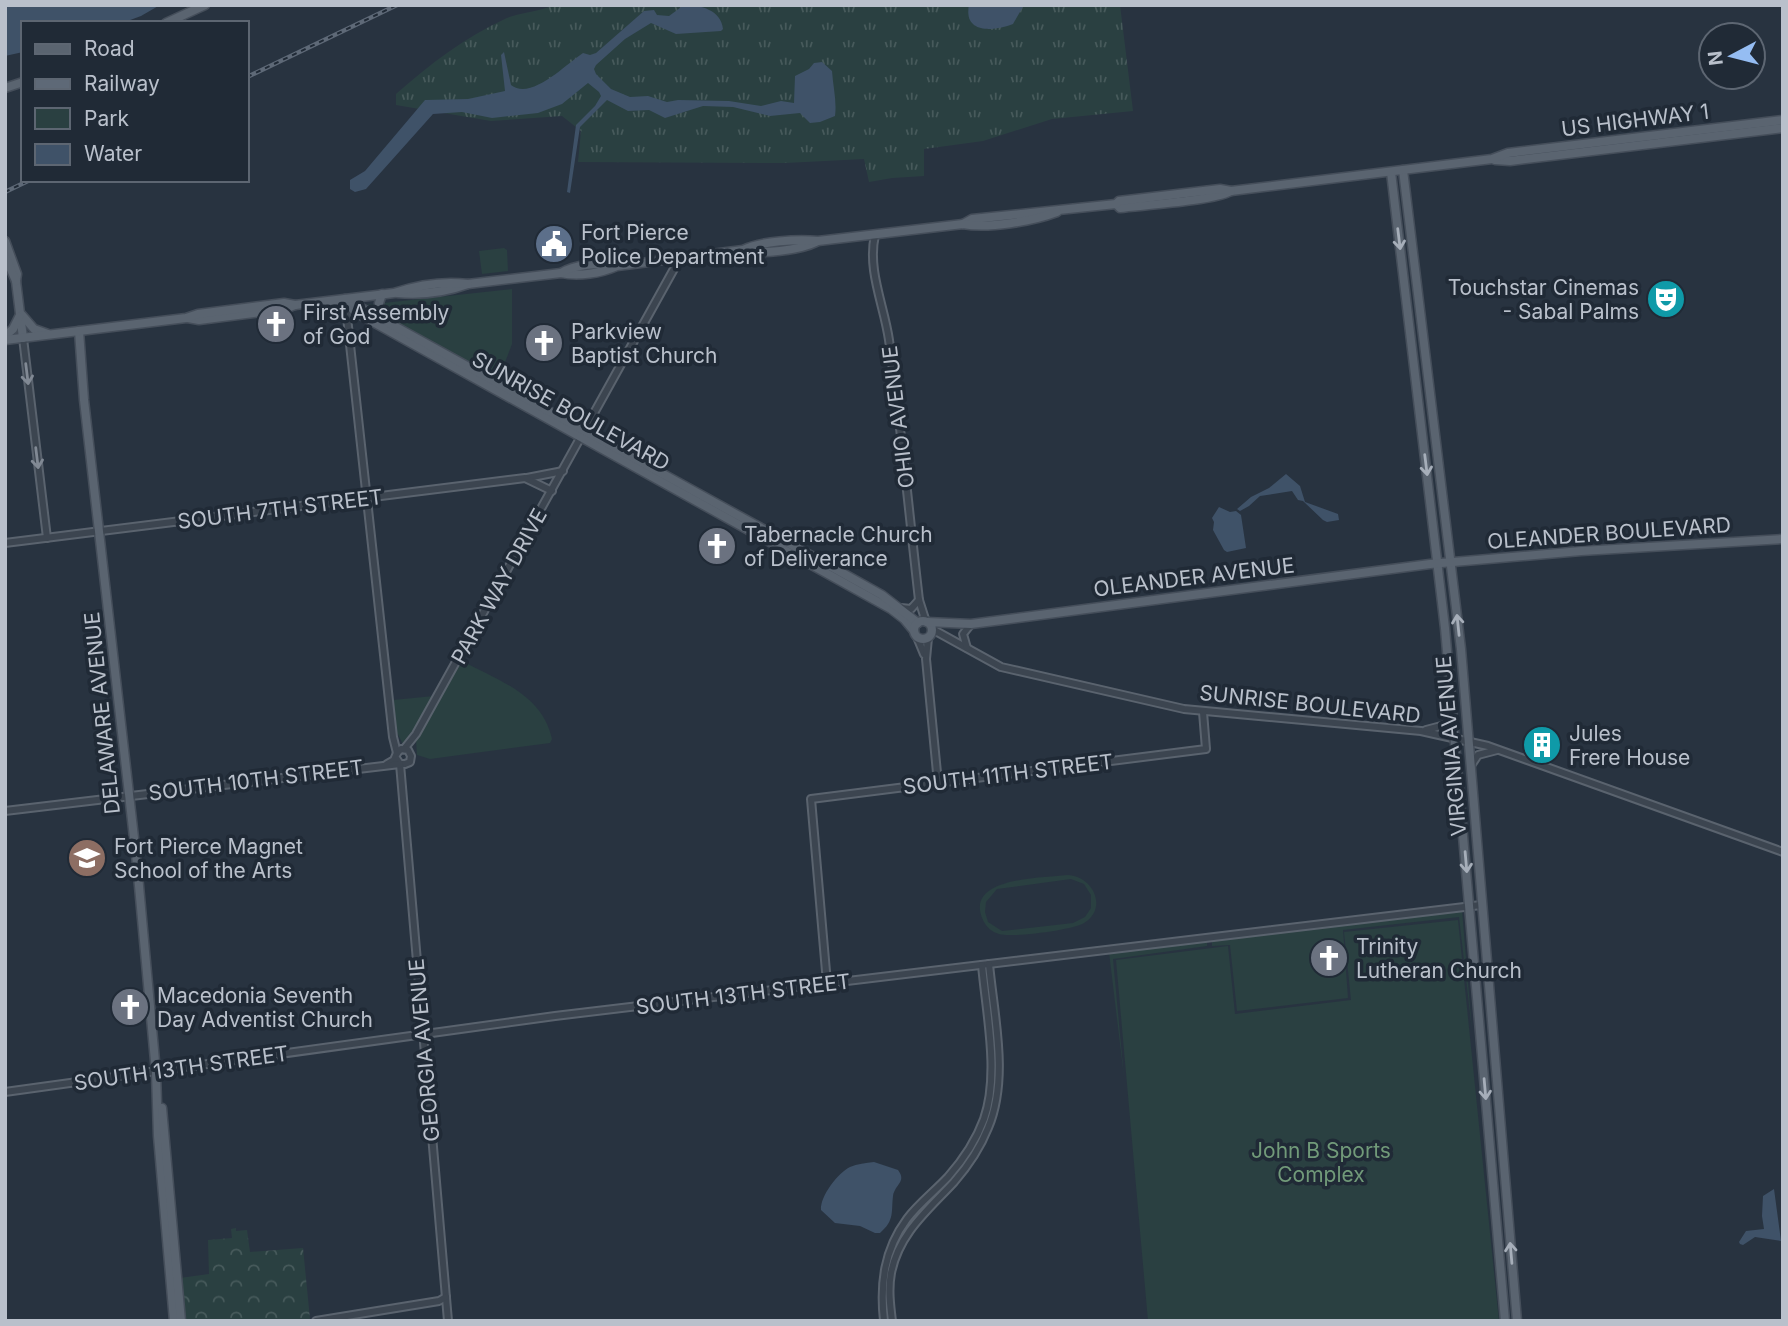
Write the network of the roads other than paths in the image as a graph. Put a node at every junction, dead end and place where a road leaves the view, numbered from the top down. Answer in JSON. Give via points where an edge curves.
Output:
{"nodes":[{"id":1,"x":205,"y":5,"type":"edge"},
{"id":2,"x":170,"y":21,"type":"edge"},
{"id":3,"x":1783,"y":120,"type":"edge"},
{"id":4,"x":1783,"y":128,"type":"edge"},
{"id":5,"x":1626,"y":139,"type":"junction"},
{"id":6,"x":1608,"y":141,"type":"junction"},
{"id":7,"x":1615,"y":148,"type":"junction"},
{"id":8,"x":1594,"y":151,"type":"junction"},
{"id":9,"x":1492,"y":159,"type":"junction"},
{"id":10,"x":1403,"y":170,"type":"junction"},
{"id":11,"x":1391,"y":172,"type":"junction"},
{"id":12,"x":875,"y":235,"type":"junction"},
{"id":13,"x":5,"y":241,"type":"edge"},
{"id":14,"x":5,"y":256,"type":"edge"},
{"id":15,"x":680,"y":258,"type":"junction"},
{"id":16,"x":16,"y":281,"type":"junction"},
{"id":17,"x":382,"y":294,"type":"junction"},
{"id":18,"x":345,"y":299,"type":"junction"},
{"id":19,"x":20,"y":312,"type":"junction"},
{"id":20,"x":379,"y":316,"type":"junction"},
{"id":21,"x":79,"y":331,"type":"junction"},
{"id":22,"x":51,"y":335,"type":"junction"},
{"id":23,"x":5,"y":338,"type":"edge"},
{"id":24,"x":23,"y":338,"type":"junction"},
{"id":25,"x":1412,"y":345,"type":"junction"},
{"id":26,"x":1427,"y":370,"type":"junction"},
{"id":27,"x":583,"y":434,"type":"junction"},
{"id":28,"x":563,"y":471,"type":"junction"},
{"id":29,"x":525,"y":478,"type":"junction"},
{"id":30,"x":552,"y":491,"type":"junction"},
{"id":31,"x":367,"y":499,"type":"junction"},
{"id":32,"x":99,"y":531,"type":"junction"},
{"id":33,"x":47,"y":538,"type":"junction"},
{"id":34,"x":1783,"y":539,"type":"edge"},
{"id":35,"x":5,"y":543,"type":"edge"},
{"id":36,"x":1451,"y":562,"type":"junction"},
{"id":37,"x":1438,"y":563,"type":"junction"},
{"id":38,"x":919,"y":600,"type":"junction"},
{"id":39,"x":898,"y":607,"type":"junction"},
{"id":40,"x":971,"y":624,"type":"junction"},
{"id":41,"x":924,"y":629,"type":"junction"},
{"id":42,"x":967,"y":648,"type":"junction"},
{"id":43,"x":926,"y":659,"type":"junction"},
{"id":44,"x":1203,"y":712,"type":"junction"},
{"id":45,"x":1453,"y":714,"type":"junction"},
{"id":46,"x":1421,"y":731,"type":"junction"},
{"id":47,"x":1455,"y":738,"type":"junction"},
{"id":48,"x":1469,"y":741,"type":"junction"},
{"id":49,"x":1499,"y":750,"type":"junction"},
{"id":50,"x":402,"y":757,"type":"junction"},
{"id":51,"x":1471,"y":766,"type":"junction"},
{"id":52,"x":938,"y":783,"type":"junction"},
{"id":53,"x":130,"y":795,"type":"junction"},
{"id":54,"x":5,"y":811,"type":"edge"},
{"id":55,"x":1783,"y":852,"type":"edge"},
{"id":56,"x":1481,"y":905,"type":"junction"},
{"id":57,"x":1469,"y":907,"type":"junction"},
{"id":58,"x":986,"y":965,"type":"junction"},
{"id":59,"x":827,"y":983,"type":"junction"},
{"id":60,"x":422,"y":1035,"type":"junction"},
{"id":61,"x":994,"y":1052,"type":"junction"},
{"id":62,"x":156,"y":1072,"type":"junction"},
{"id":63,"x":5,"y":1092,"type":"edge"},
{"id":64,"x":157,"y":1092,"type":"junction"},
{"id":65,"x":446,"y":1297,"type":"junction"},
{"id":66,"x":174,"y":1321,"type":"edge"},
{"id":67,"x":181,"y":1321,"type":"edge"},
{"id":68,"x":316,"y":1321,"type":"edge"},
{"id":69,"x":448,"y":1321,"type":"edge"},
{"id":70,"x":884,"y":1321,"type":"edge"},
{"id":71,"x":892,"y":1321,"type":"edge"},
{"id":72,"x":1505,"y":1321,"type":"edge"},
{"id":73,"x":1517,"y":1321,"type":"edge"}],
"edges":[{"from":1,"to":2,"type":"main road"},
{"from":3,"to":5,"type":"main road","name":"US HIGHWAY 1"},
{"from":4,"to":7,"type":"main road","name":"US HIGHWAY 1"},
{"from":5,"to":6,"type":"main road","name":"US HIGHWAY 1"},
{"from":5,"to":7,"type":"main road"},
{"from":6,"to":8,"type":"main road"},
{"from":6,"to":9,"type":"main road","name":"US HIGHWAY 1"},
{"from":7,"to":8,"type":"main road","name":"US HIGHWAY 1"},
{"from":8,"to":9,"type":"main road","name":"US HIGHWAY 1"},
{"from":9,"to":10,"type":"main road","name":"US HIGHWAY 1"},
{"from":10,"to":11,"type":"main road","name":"US HIGHWAY 1"},
{"from":10,"to":26,"type":"main road","name":"VIRGINIA AVENUE"},
{"from":11,"to":12,"type":"main road","name":"US HIGHWAY 1","via":[[1119,201],[1042,218]]},
{"from":11,"to":25,"type":"main road","name":"VIRGINIA AVENUE","one_way":true},
{"from":12,"to":15,"type":"main road","name":"US HIGHWAY 1","via":[[818,241],[806,247]]},
{"from":12,"to":38,"type":"street","name":"OHIO AVENUE","via":[[878,292],[889,338]]},
{"from":13,"to":16,"type":"main road"},
{"from":14,"to":16,"type":"main road"},
{"from":15,"to":17,"type":"main road","name":"US HIGHWAY 1","via":[[568,268],[561,273],[468,284],[452,282]]},
{"from":15,"to":27,"type":"street","name":"PARK WAY DRIVE"},
{"from":16,"to":19,"type":"main road"},
{"from":17,"to":18,"type":"main road","name":"US HIGHWAY 1"},
{"from":17,"to":20,"type":"main road"},
{"from":18,"to":20,"type":"main road","name":"SUNRISE BOULEVARD"},
{"from":18,"to":21,"type":"main road","name":"US HIGHWAY 1","via":[[268,312]]},
{"from":18,"to":27,"type":"main road","name":"SUNRISE BOULEVARD","via":[[355,312]]},
{"from":18,"to":31,"type":"street","name":"GEORGIA AVENUE"},
{"from":19,"to":22,"type":"main road","via":[[34,329]]},
{"from":19,"to":23,"type":"main road"},
{"from":19,"to":24,"type":"main road"},
{"from":20,"to":27,"type":"main road","name":"SUNRISE BOULEVARD"},
{"from":21,"to":22,"type":"main road","name":"US HIGHWAY 1"},
{"from":21,"to":32,"type":"main road","name":"DELAWARE AVENUE"},
{"from":22,"to":24,"type":"main road","name":"US HIGHWAY 1"},
{"from":23,"to":24,"type":"main road","name":"US HIGHWAY 1"},
{"from":24,"to":33,"type":"street","one_way":true},
{"from":25,"to":26,"type":"main road"},
{"from":25,"to":37,"type":"main road","name":"VIRGINIA AVENUE","one_way":true},
{"from":26,"to":36,"type":"main road","name":"VIRGINIA AVENUE"},
{"from":27,"to":28,"type":"street","name":"PARK WAY DRIVE"},
{"from":27,"to":39,"type":"main road","name":"SUNRISE BOULEVARD"},
{"from":27,"to":41,"type":"main road","name":"SUNRISE BOULEVARD"},
{"from":28,"to":29,"type":"street","name":"SOUTH 7TH STREET"},
{"from":28,"to":30,"type":"street","name":"PARK WAY DRIVE"},
{"from":29,"to":30,"type":"street"},
{"from":29,"to":31,"type":"street","name":"SOUTH 7TH STREET"},
{"from":30,"to":50,"type":"street","name":"PARK WAY DRIVE"},
{"from":31,"to":32,"type":"street","name":"SOUTH 7TH STREET"},
{"from":31,"to":50,"type":"street","name":"GEORGIA AVENUE","via":[[394,731]]},
{"from":32,"to":33,"type":"street","name":"SOUTH 7TH STREET"},
{"from":32,"to":53,"type":"main road","name":"DELAWARE AVENUE"},
{"from":33,"to":35,"type":"street","name":"SOUTH 7TH STREET"},
{"from":34,"to":36,"type":"main road","name":"OLEANDER BOULEVARD"},
{"from":36,"to":37,"type":"main road","name":"OLEANDER BOULEVARD"},
{"from":48,"to":36,"type":"main road","name":"VIRGINIA AVENUE","one_way":true},
{"from":37,"to":40,"type":"main road","name":"OLEANDER AVENUE"},
{"from":37,"to":45,"type":"main road","name":"VIRGINIA AVENUE"},
{"from":38,"to":39,"type":"street","via":[[911,609]]},
{"from":38,"to":41,"type":"street","name":"OHIO AVENUE"},
{"from":39,"to":41,"type":"main road","name":"SUNRISE BOULEVARD"},
{"from":40,"to":41,"type":"main road","name":"OLEANDER AVENUE"},
{"from":40,"to":42,"type":"street","via":[[963,634]]},
{"from":41,"to":42,"type":"street","name":"SUNRISE BOULEVARD"},
{"from":41,"to":43,"type":"street","name":"OHIO AVENUE"},
{"from":41,"to":43,"type":"street","name":"OHIO AVENUE"},
{"from":42,"to":44,"type":"street","name":"SUNRISE BOULEVARD","via":[[1001,667]]},
{"from":43,"to":52,"type":"street","name":"OHIO AVENUE"},
{"from":44,"to":46,"type":"street","name":"SUNRISE BOULEVARD"},
{"from":44,"to":52,"type":"street","name":"SOUTH 11TH STREET","via":[[1206,749]]},
{"from":45,"to":46,"type":"street","via":[[1445,725]]},
{"from":45,"to":47,"type":"main road","name":"VIRGINIA AVENUE"},
{"from":46,"to":47,"type":"street","name":"SUNRISE BOULEVARD"},
{"from":47,"to":48,"type":"street","name":"SUNRISE BOULEVARD"},
{"from":47,"to":57,"type":"main road","name":"VIRGINIA AVENUE","one_way":true},
{"from":48,"to":49,"type":"street","name":"SUNRISE BOULEVARD"},
{"from":48,"to":51,"type":"main road","name":"VIRGINIA AVENUE"},
{"from":49,"to":51,"type":"street","via":[[1478,755]]},
{"from":49,"to":55,"type":"street","name":"SUNRISE BOULEVARD"},
{"from":50,"to":53,"type":"street","name":"SOUTH 10TH STREET","via":[[382,766]]},
{"from":50,"to":60,"type":"street","name":"GEORGIA AVENUE"},
{"from":51,"to":56,"type":"main road","name":"VIRGINIA AVENUE"},
{"from":52,"to":59,"type":"street","name":"SOUTH 11TH STREET","via":[[811,799]]},
{"from":53,"to":54,"type":"street","name":"SOUTH 10TH STREET"},
{"from":53,"to":62,"type":"main road","name":"DELAWARE AVENUE"},
{"from":56,"to":57,"type":"street","name":"SOUTH 13TH STREET"},
{"from":73,"to":56,"type":"main road","name":"VIRGINIA AVENUE","one_way":true},
{"from":57,"to":58,"type":"street","name":"SOUTH 13TH STREET"},
{"from":57,"to":72,"type":"main road","name":"VIRGINIA AVENUE","one_way":true},
{"from":58,"to":59,"type":"street","name":"SOUTH 13TH STREET"},
{"from":58,"to":61,"type":"street"},
{"from":59,"to":60,"type":"street","name":"SOUTH 13TH STREET"},
{"from":60,"to":62,"type":"street","name":"SOUTH 13TH STREET"},
{"from":60,"to":65,"type":"street","name":"GEORGIA AVENUE"},
{"from":61,"to":70,"type":"street","via":[[991,1090],[971,1146],[907,1220],[889,1253],[882,1285]]},
{"from":61,"to":71,"type":"street","via":[[998,1090],[994,1110],[978,1150],[913,1224],[896,1256],[890,1286]]},
{"from":62,"to":63,"type":"street","name":"SOUTH 13TH STREET"},
{"from":62,"to":64,"type":"main road","name":"DELAWARE AVENUE"},
{"from":64,"to":66,"type":"main road","name":"DELAWARE AVENUE"},
{"from":64,"to":67,"type":"main road","name":"DELAWARE AVENUE"},
{"from":65,"to":68,"type":"street"},
{"from":65,"to":69,"type":"street","name":"GEORGIA AVENUE"}]}
